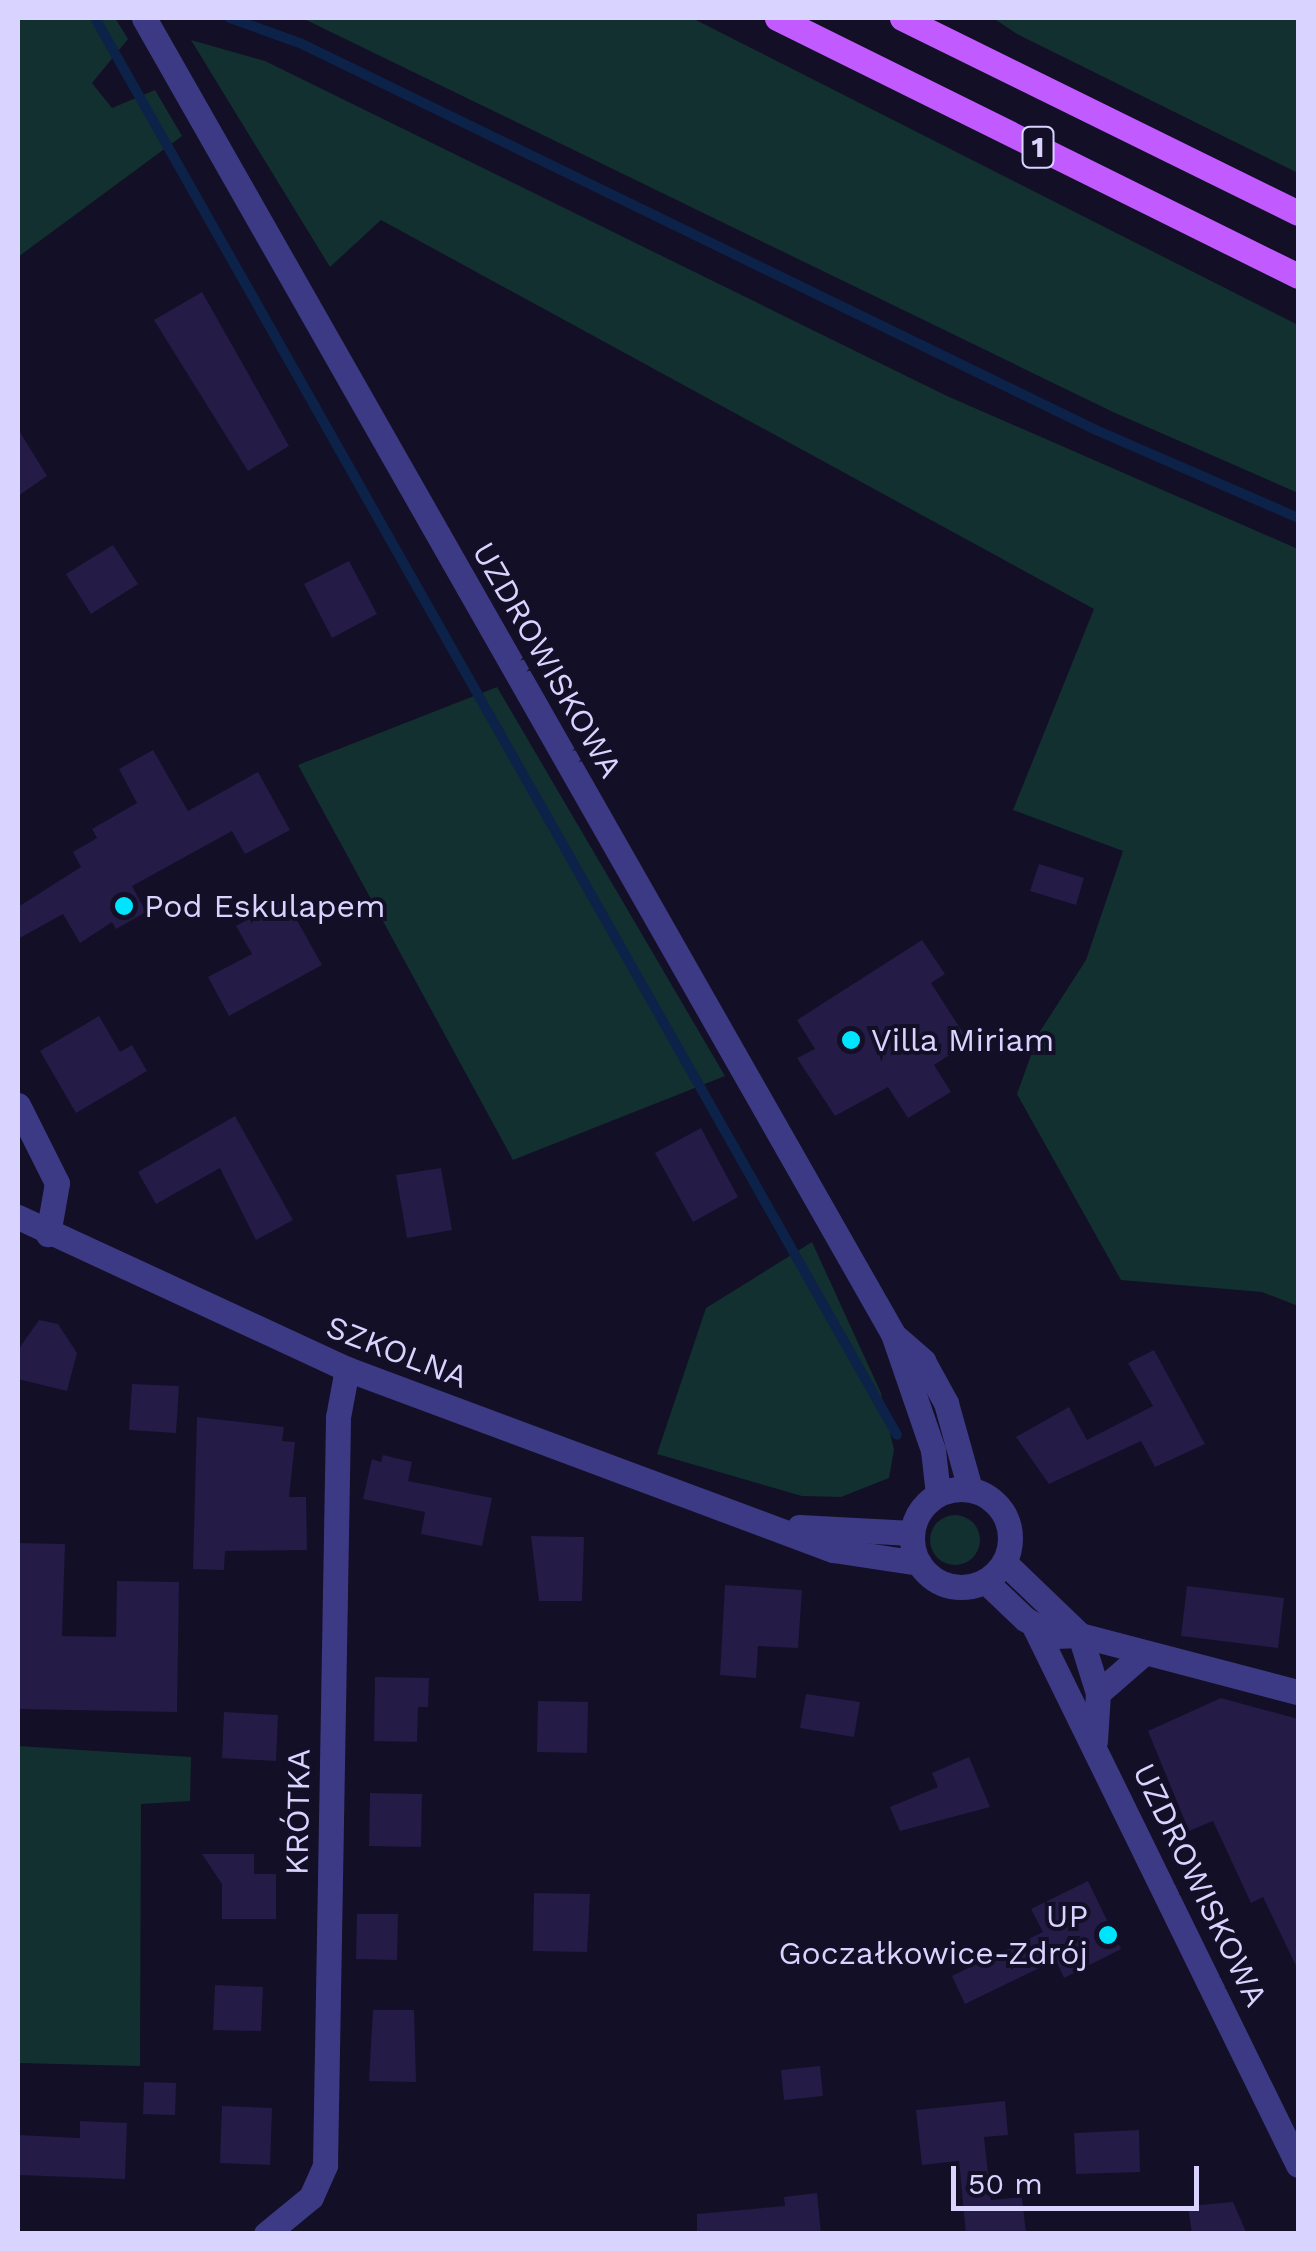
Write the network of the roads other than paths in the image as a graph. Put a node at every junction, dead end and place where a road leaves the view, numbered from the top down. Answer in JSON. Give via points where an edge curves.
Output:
{"nodes":[{"id":1,"x":144,"y":18,"type":"edge"},
{"id":2,"x":777,"y":18,"type":"edge"},
{"id":3,"x":902,"y":18,"type":"edge"},
{"id":4,"x":1298,"y":214,"type":"edge"},
{"id":5,"x":1298,"y":276,"type":"edge"},
{"id":6,"x":18,"y":1105,"type":"edge"},
{"id":7,"x":18,"y":1217,"type":"edge"},
{"id":8,"x":48,"y":1234,"type":"junction"},
{"id":9,"x":893,"y":1334,"type":"junction"},
{"id":10,"x":347,"y":1369,"type":"junction"},
{"id":11,"x":970,"y":1489,"type":"junction"},
{"id":12,"x":938,"y":1494,"type":"junction"},
{"id":13,"x":764,"y":1524,"type":"junction"},
{"id":14,"x":912,"y":1534,"type":"junction"},
{"id":15,"x":1004,"y":1562,"type":"junction"},
{"id":16,"x":918,"y":1563,"type":"junction"},
{"id":17,"x":985,"y":1581,"type":"junction"},
{"id":18,"x":1034,"y":1626,"type":"junction"},
{"id":19,"x":1080,"y":1634,"type":"junction"},
{"id":20,"x":1144,"y":1653,"type":"junction"},
{"id":21,"x":1098,"y":1692,"type":"junction"},
{"id":22,"x":1298,"y":1692,"type":"edge"},
{"id":23,"x":1095,"y":1741,"type":"junction"},
{"id":24,"x":1298,"y":2165,"type":"edge"},
{"id":25,"x":266,"y":2234,"type":"edge"}],
"edges":[{"from":1,"to":9,"type":"street","name":"UZDROWISKOWA"},
{"from":2,"to":5,"type":"main road","number":"1"},
{"from":3,"to":4,"type":"main road","number":"1"},
{"from":6,"to":8,"type":"street","via":[[57,1183]]},
{"from":7,"to":8,"type":"street","name":"SZKOLNA"},
{"from":8,"to":10,"type":"street","name":"SZKOLNA"},
{"from":9,"to":11,"type":"street","name":"UZDROWISKOWA","via":[[923,1361],[946,1403]]},
{"from":9,"to":12,"type":"street","name":"UZDROWISKOWA","via":[[933,1450]]},
{"from":10,"to":13,"type":"street","name":"SZKOLNA"},
{"from":10,"to":25,"type":"street","name":"KRÓTKA","via":[[338,1417],[325,2164],[311,2197]]},
{"from":11,"to":12,"type":"street"},
{"from":11,"to":15,"type":"street","via":[[1006,1517]]},
{"from":12,"to":14,"type":"street","via":[[916,1517]]},
{"from":13,"to":14,"type":"street","name":"SZKOLNA"},
{"from":13,"to":16,"type":"street","name":"SZKOLNA","via":[[833,1550]]},
{"from":14,"to":16,"type":"street"},
{"from":15,"to":17,"type":"street"},
{"from":15,"to":19,"type":"street"},
{"from":16,"to":17,"type":"street","via":[[941,1583]]},
{"from":17,"to":18,"type":"street"},
{"from":18,"to":19,"type":"street","via":[[1055,1636]]},
{"from":18,"to":23,"type":"street","name":"UZDROWISKOWA","via":[[1054,1676]]},
{"from":19,"to":20,"type":"street"},
{"from":19,"to":21,"type":"street","name":"UZDROWISKOWA"},
{"from":20,"to":21,"type":"street"},
{"from":20,"to":22,"type":"street"},
{"from":21,"to":23,"type":"street","name":"UZDROWISKOWA"},
{"from":23,"to":24,"type":"street","name":"UZDROWISKOWA"}]}
